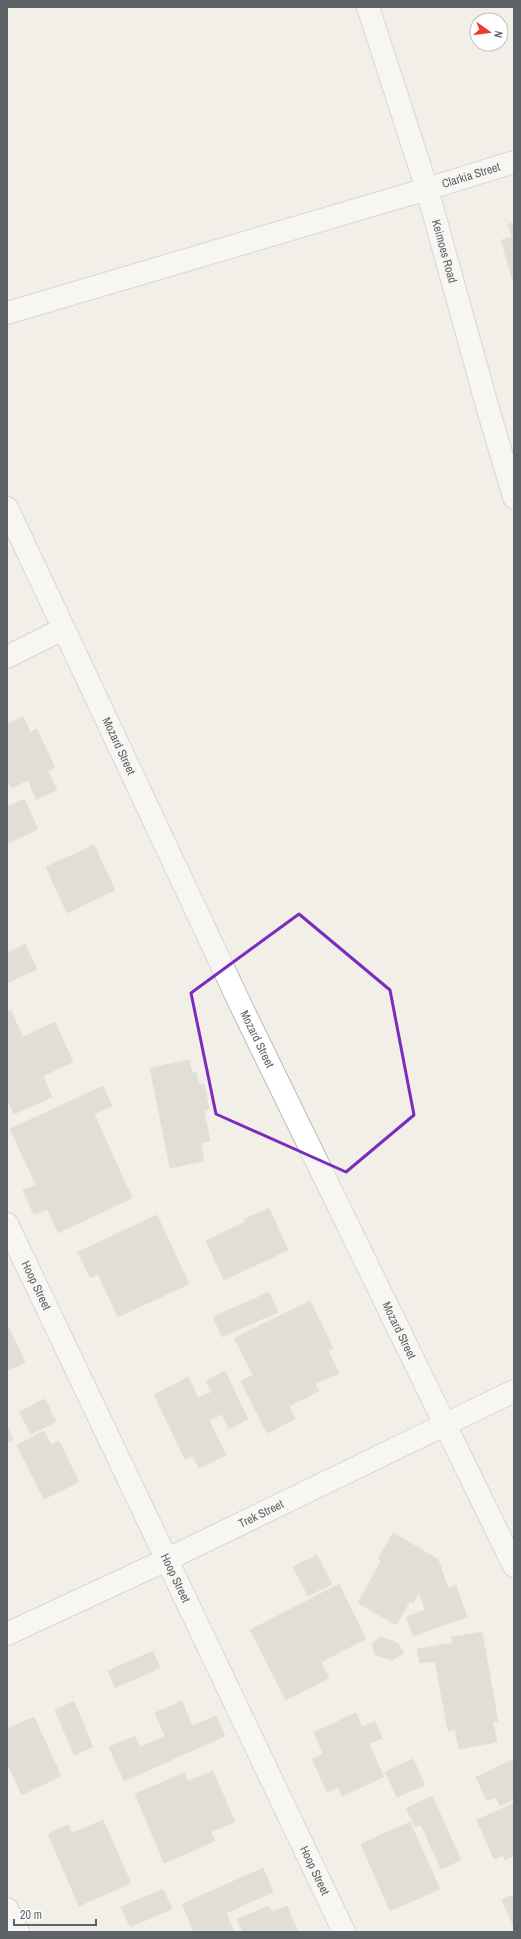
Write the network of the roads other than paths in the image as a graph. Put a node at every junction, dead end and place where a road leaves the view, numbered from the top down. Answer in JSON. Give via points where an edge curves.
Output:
{"nodes":[{"id":1,"x":368,"y":7,"type":"edge"},
{"id":2,"x":514,"y":162,"type":"edge"},
{"id":3,"x":427,"y":189,"type":"junction"},
{"id":4,"x":7,"y":313,"type":"edge"},
{"id":5,"x":514,"y":497,"type":"edge"},
{"id":6,"x":7,"y":508,"type":"edge"},
{"id":7,"x":63,"y":629,"type":"junction"},
{"id":8,"x":7,"y":657,"type":"edge"},
{"id":9,"x":7,"y":1224,"type":"edge"},
{"id":10,"x":514,"y":1391,"type":"edge"},
{"id":11,"x":446,"y":1423,"type":"junction"},
{"id":12,"x":166,"y":1560,"type":"junction"},
{"id":13,"x":514,"y":1566,"type":"edge"},
{"id":14,"x":7,"y":1634,"type":"edge"},
{"id":15,"x":7,"y":1909,"type":"edge"},
{"id":16,"x":18,"y":1932,"type":"edge"},
{"id":17,"x":344,"y":1932,"type":"edge"}],
"edges":[{"from":1,"to":3,"type":"street","name":"Keimoes Road"},
{"from":2,"to":3,"type":"street","name":"Clarkia Street"},
{"from":3,"to":4,"type":"street","name":"Clarkia Street"},
{"from":3,"to":5,"type":"street","name":"Keimoes Road"},
{"from":6,"to":7,"type":"street","name":"Mozard Street"},
{"from":7,"to":8,"type":"street"},
{"from":7,"to":11,"type":"street","name":"Mozard Street","via":[[242,1008]]},
{"from":9,"to":12,"type":"street","name":"Hoop Street"},
{"from":10,"to":11,"type":"street","name":"Trek Street"},
{"from":11,"to":12,"type":"street","name":"Trek Street"},
{"from":11,"to":13,"type":"street","name":"Mozard Street"},
{"from":12,"to":14,"type":"street","name":"Trek Street"},
{"from":12,"to":17,"type":"street","name":"Hoop Street"},
{"from":15,"to":16,"type":"street"}]}
